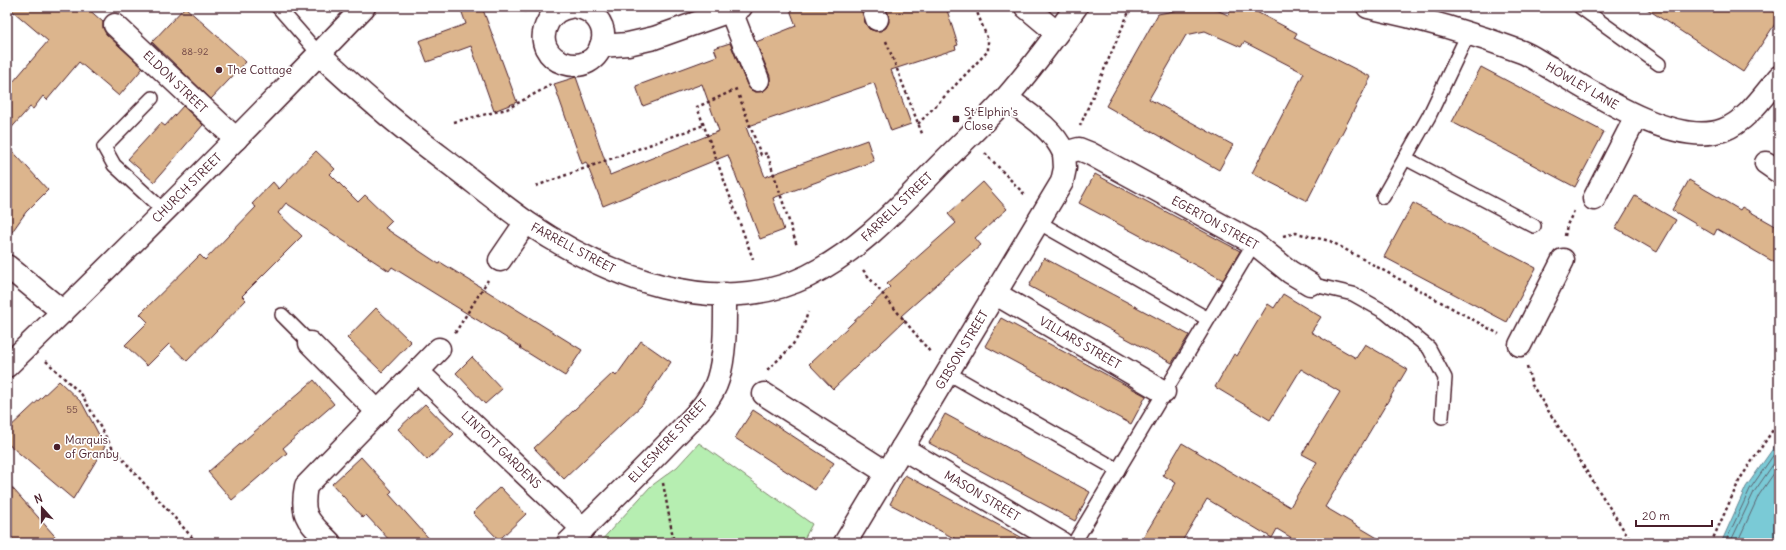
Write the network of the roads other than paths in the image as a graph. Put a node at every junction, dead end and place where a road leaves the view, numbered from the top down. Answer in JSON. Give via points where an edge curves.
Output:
{"nodes":[{"id":1,"x":278,"y":7,"type":"edge"},
{"id":2,"x":364,"y":7,"type":"edge"},
{"id":3,"x":570,"y":7,"type":"edge"},
{"id":4,"x":577,"y":7,"type":"edge"},
{"id":5,"x":1026,"y":7,"type":"edge"},
{"id":6,"x":1076,"y":7,"type":"edge"},
{"id":7,"x":1368,"y":7,"type":"edge"},
{"id":8,"x":1580,"y":7,"type":"edge"},
{"id":9,"x":736,"y":9,"type":"edge"},
{"id":10,"x":115,"y":25,"type":"dead end"},
{"id":11,"x":1057,"y":34,"type":"junction"},
{"id":12,"x":1468,"y":34,"type":"junction"},
{"id":13,"x":601,"y":46,"type":"junction"},
{"id":14,"x":319,"y":54,"type":"junction"},
{"id":15,"x":1659,"y":64,"type":"dead end"},
{"id":16,"x":1779,"y":77,"type":"edge"},
{"id":17,"x":758,"y":80,"type":"road end"},
{"id":18,"x":152,"y":98,"type":"dead end"},
{"id":19,"x":1006,"y":98,"type":"junction"},
{"id":20,"x":1636,"y":117,"type":"junction"},
{"id":21,"x":236,"y":139,"type":"junction"},
{"id":22,"x":1064,"y":153,"type":"junction"},
{"id":23,"x":1405,"y":158,"type":"junction"},
{"id":24,"x":1383,"y":197,"type":"dead end"},
{"id":25,"x":1594,"y":200,"type":"road end"},
{"id":26,"x":164,"y":211,"type":"junction"},
{"id":27,"x":1041,"y":218,"type":"junction"},
{"id":28,"x":526,"y":222,"type":"junction"},
{"id":29,"x":1534,"y":226,"type":"dead end"},
{"id":30,"x":1254,"y":242,"type":"junction"},
{"id":31,"x":500,"y":260,"type":"road end"},
{"id":32,"x":1563,"y":260,"type":"road end"},
{"id":33,"x":7,"y":266,"type":"edge"},
{"id":34,"x":1310,"y":284,"type":"joint"},
{"id":35,"x":725,"y":294,"type":"junction"},
{"id":36,"x":996,"y":294,"type":"junction"},
{"id":37,"x":63,"y":312,"type":"junction"},
{"id":38,"x":282,"y":315,"type":"dead end"},
{"id":39,"x":1208,"y":319,"type":"junction"},
{"id":40,"x":310,"y":343,"type":"joint"},
{"id":41,"x":1520,"y":345,"type":"road end"},
{"id":42,"x":439,"y":349,"type":"road end"},
{"id":43,"x":7,"y":366,"type":"edge"},
{"id":44,"x":418,"y":372,"type":"junction"},
{"id":45,"x":948,"y":373,"type":"junction"},
{"id":46,"x":763,"y":385,"type":"road end"},
{"id":47,"x":1164,"y":392,"type":"junction"},
{"id":48,"x":378,"y":412,"type":"junction"},
{"id":49,"x":1442,"y":417,"type":"dead end"},
{"id":50,"x":902,"y":448,"type":"junction"},
{"id":51,"x":1118,"y":470,"type":"junction"},
{"id":52,"x":887,"y":473,"type":"junction"},
{"id":53,"x":576,"y":536,"type":"edge"},
{"id":54,"x":850,"y":541,"type":"edge"},
{"id":55,"x":330,"y":543,"type":"edge"},
{"id":56,"x":1061,"y":543,"type":"edge"},
{"id":57,"x":1074,"y":543,"type":"edge"}],
"edges":[{"from":1,"to":14,"type":"lane"},
{"from":2,"to":14,"type":"street","name":"CHURCH STREET"},
{"from":3,"to":13,"type":"street","via":[[556,12],[545,28],[546,48],[552,56],[559,62],[579,65],[588,62]]},
{"from":4,"to":13,"type":"street","via":[[591,12],[598,19],[602,28]]},
{"from":5,"to":11,"type":"street"},
{"from":6,"to":11,"type":"street","name":"FARRELL STREET"},
{"from":7,"to":12,"type":"street","name":"HOWLEY LANE","via":[[1418,18]]},
{"from":8,"to":15,"type":"lane"},
{"from":9,"to":13,"type":"street","via":[[654,38],[628,44]]},
{"from":9,"to":17,"type":"street"},
{"from":10,"to":21,"type":"street","name":"ELDON STREET"},
{"from":11,"to":19,"type":"street","name":"FARRELL STREET"},
{"from":12,"to":20,"type":"street","name":"HOWLEY LANE","via":[[1523,52]]},
{"from":12,"to":23,"type":"lane","via":[[1429,116]]},
{"from":14,"to":21,"type":"street","name":"CHURCH STREET"},
{"from":14,"to":28,"type":"street","name":"FARRELL STREET","via":[[383,111]]},
{"from":16,"to":20,"type":"street","name":"HOWLEY LANE","via":[[1743,119],[1722,131],[1698,134],[1670,129]]},
{"from":18,"to":26,"type":"lane","via":[[104,147],[114,165]]},
{"from":19,"to":22,"type":"street","via":[[1054,135]]},
{"from":19,"to":35,"type":"street","name":"FARRELL STREET","via":[[872,234],[848,252],[788,284],[757,292]]},
{"from":20,"to":25,"type":"street"},
{"from":21,"to":26,"type":"street","name":"CHURCH STREET"},
{"from":22,"to":27,"type":"street","name":"GIBSON STREET","via":[[1065,168],[1062,182]]},
{"from":22,"to":30,"type":"street","name":"EGERTON STREET","via":[[1079,150],[1089,153]]},
{"from":23,"to":24,"type":"lane"},
{"from":23,"to":29,"type":"lane"},
{"from":26,"to":37,"type":"street","name":"CHURCH STREET"},
{"from":27,"to":36,"type":"street","name":"GIBSON STREET"},
{"from":27,"to":39,"type":"lane"},
{"from":28,"to":31,"type":"street","name":"FARRELL STREET"},
{"from":28,"to":35,"type":"street","name":"FARRELL STREET","via":[[587,258],[619,272],[675,289]]},
{"from":30,"to":34,"type":"street","name":"EGERTON STREET","via":[[1290,272]]},
{"from":30,"to":39,"type":"lane"},
{"from":32,"to":41,"type":"street"},
{"from":33,"to":37,"type":"street"},
{"from":34,"to":49,"type":"lane","name":"EGERTON STREET","via":[[1353,294],[1385,312],[1429,348],[1444,378]]},
{"from":35,"to":53,"type":"street","name":"ELLESMERE STREET","via":[[723,355],[712,394],[703,407]]},
{"from":36,"to":45,"type":"street","name":"GIBSON STREET"},
{"from":36,"to":47,"type":"street","name":"VILLARS STREET"},
{"from":37,"to":43,"type":"street","name":"CHURCH STREET"},
{"from":38,"to":40,"type":"lane"},
{"from":39,"to":47,"type":"lane"},
{"from":40,"to":48,"type":"street"},
{"from":42,"to":44,"type":"street"},
{"from":44,"to":48,"type":"street"},
{"from":44,"to":53,"type":"street","name":"LINTOTT GARDENS"},
{"from":45,"to":50,"type":"street","name":"GIBSON STREET"},
{"from":45,"to":51,"type":"lane"},
{"from":46,"to":52,"type":"street"},
{"from":47,"to":51,"type":"lane"},
{"from":48,"to":55,"type":"street","via":[[306,486],[303,503],[308,521]]},
{"from":50,"to":52,"type":"street","name":"GIBSON STREET"},
{"from":50,"to":56,"type":"street","name":"MASON STREET"},
{"from":51,"to":57,"type":"lane"},
{"from":52,"to":54,"type":"street","name":"GIBSON STREET"}]}
